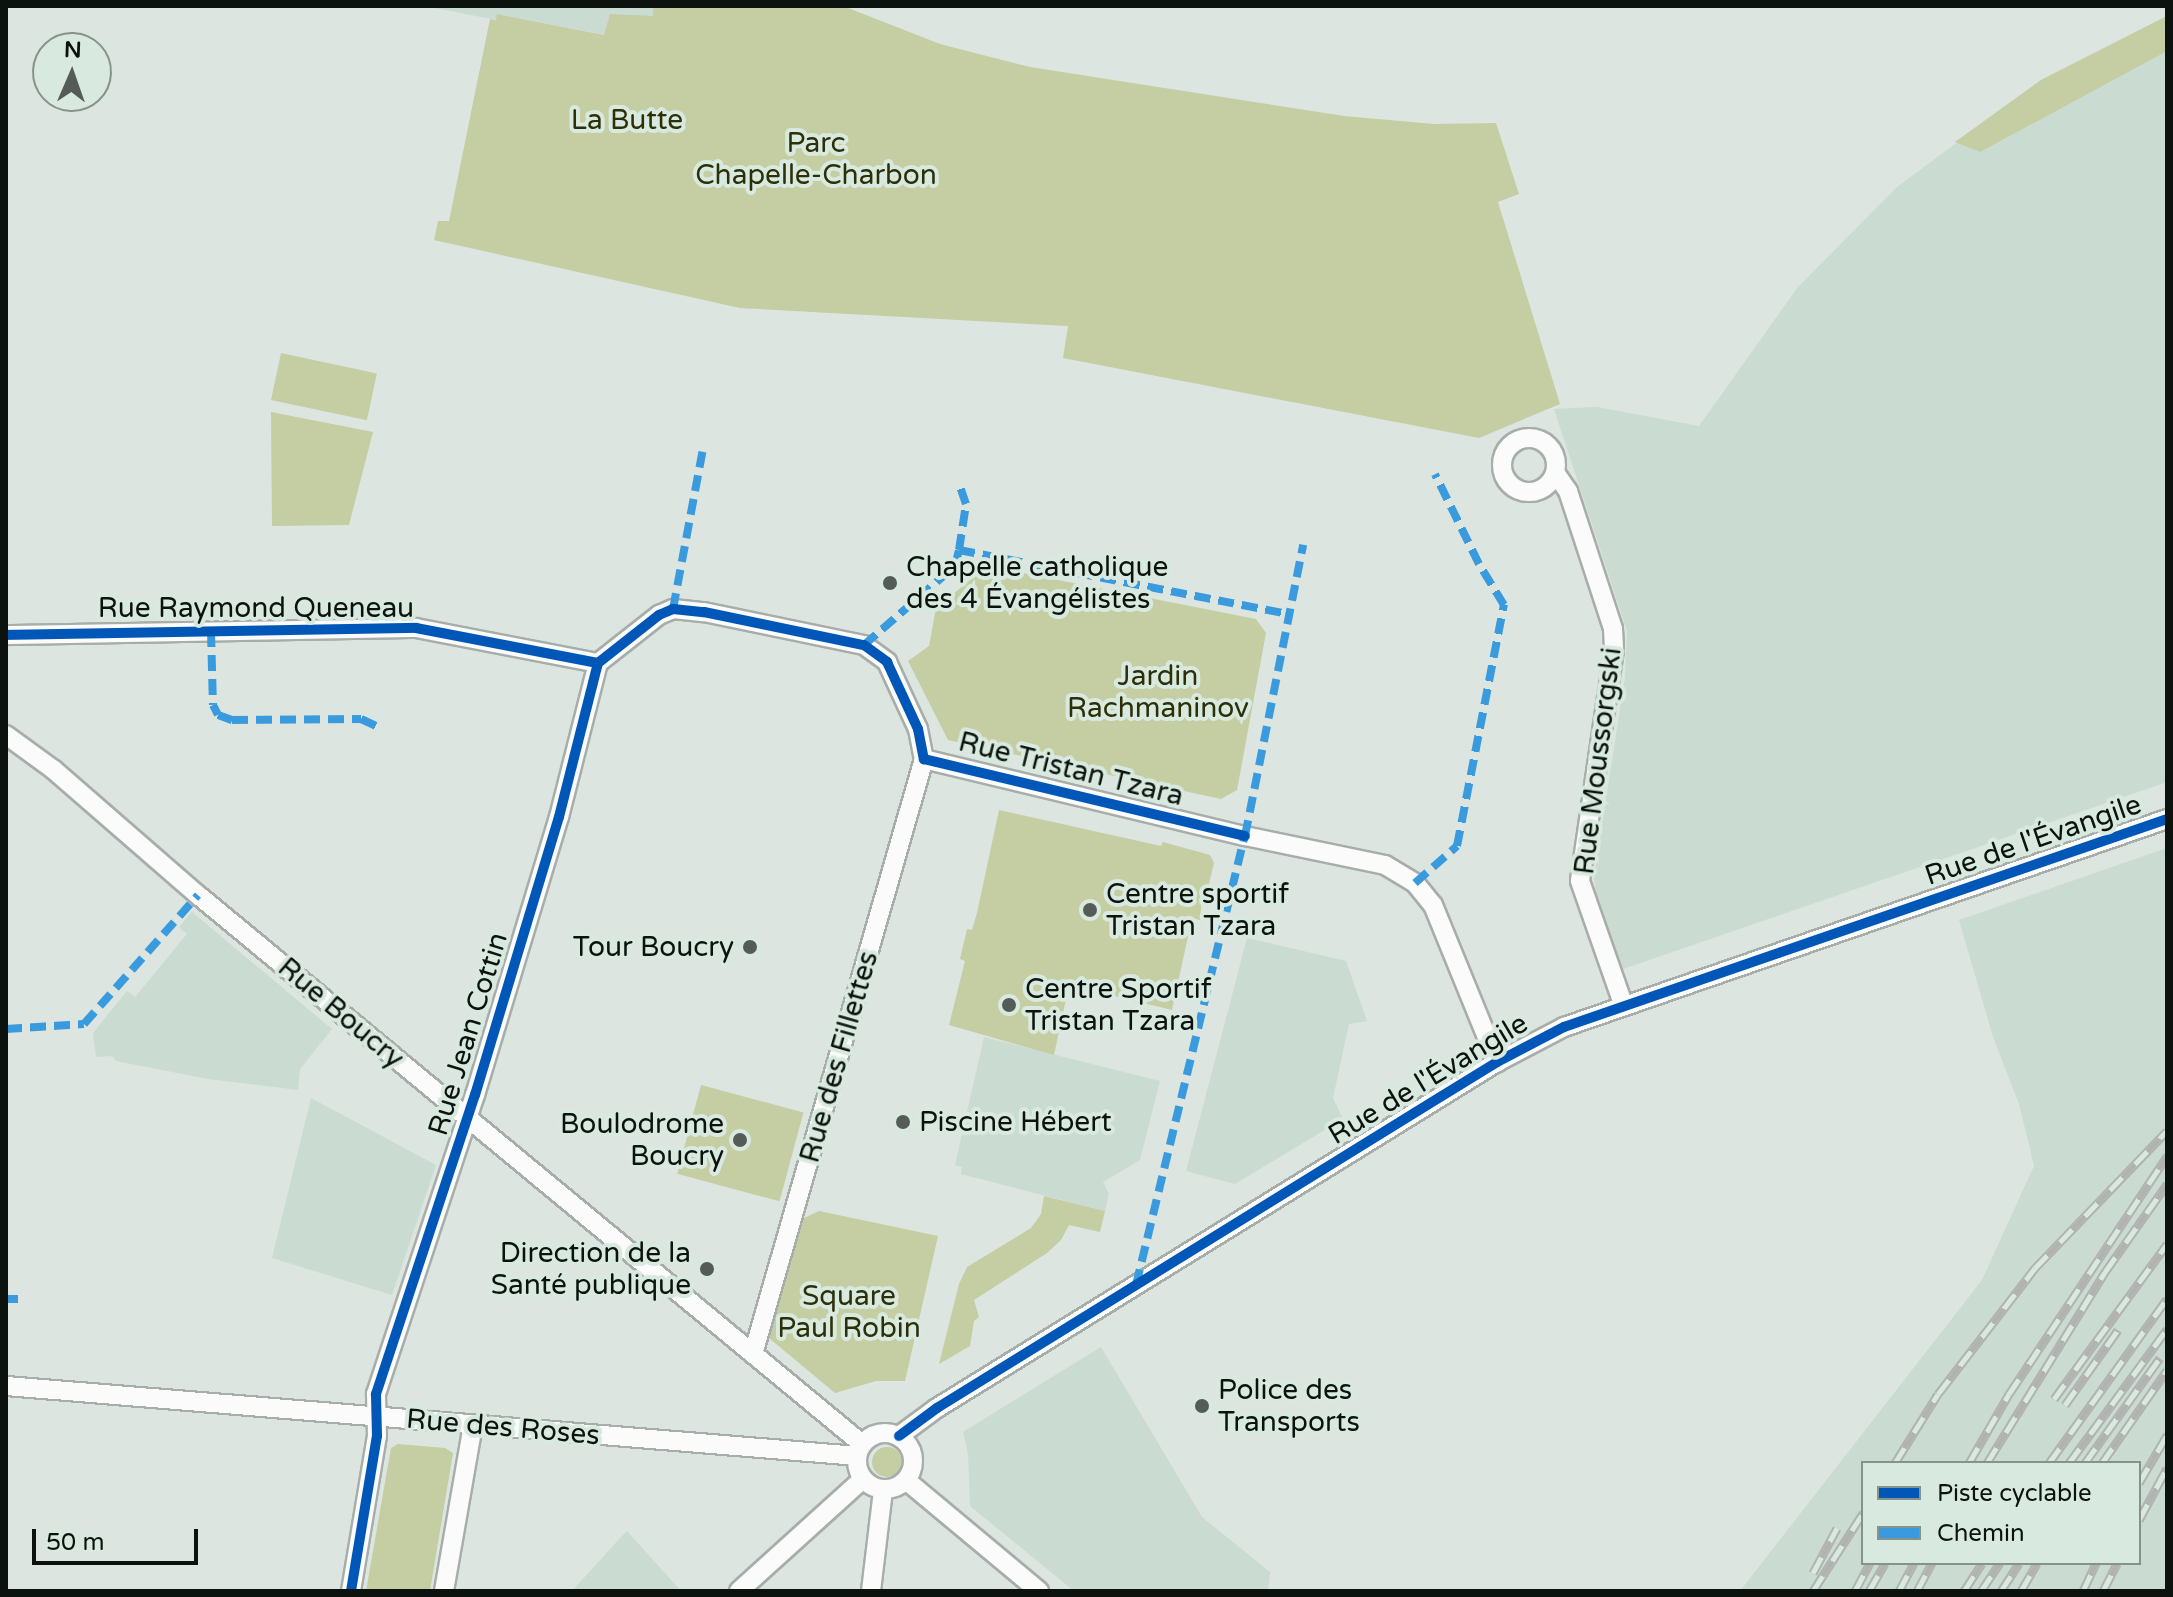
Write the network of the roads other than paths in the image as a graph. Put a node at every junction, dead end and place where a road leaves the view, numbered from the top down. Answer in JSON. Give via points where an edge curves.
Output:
{"nodes":[{"id":1,"x":1556,"y":474,"type":"dead end"},
{"id":2,"x":6,"y":635,"type":"edge"},
{"id":3,"x":598,"y":663,"type":"junction"},
{"id":4,"x":6,"y":735,"type":"edge"},
{"id":5,"x":924,"y":759,"type":"junction"},
{"id":6,"x":2167,"y":819,"type":"edge"},
{"id":7,"x":1623,"y":1004,"type":"junction"},
{"id":8,"x":1497,"y":1062,"type":"junction"},
{"id":9,"x":467,"y":1118,"type":"junction"},
{"id":10,"x":753,"y":1354,"type":"junction"},
{"id":11,"x":6,"y":1386,"type":"edge"},
{"id":12,"x":377,"y":1417,"type":"junction"},
{"id":13,"x":473,"y":1424,"type":"junction"},
{"id":14,"x":899,"y":1436,"type":"junction"},
{"id":15,"x":860,"y":1450,"type":"junction"},
{"id":16,"x":863,"y":1479,"type":"junction"},
{"id":17,"x":907,"y":1481,"type":"junction"},
{"id":18,"x":883,"y":1490,"type":"junction"},
{"id":19,"x":351,"y":1591,"type":"edge"},
{"id":20,"x":444,"y":1591,"type":"edge"},
{"id":21,"x":739,"y":1591,"type":"edge"},
{"id":22,"x":871,"y":1591,"type":"edge"},
{"id":23,"x":1039,"y":1591,"type":"edge"}],
"edges":[{"from":1,"to":7,"type":"street","name":"Rue Moussorgski","via":[[1568,491],[1613,629],[1580,881]]},
{"from":2,"to":3,"type":"street","name":"Rue Raymond Queneau","via":[[416,628]]},
{"from":3,"to":5,"type":"street","name":"Rue Tristan Tzara","via":[[673,609],[864,645],[887,662],[918,729]]},
{"from":3,"to":9,"type":"street","name":"Rue Jean Cottin","via":[[559,817]]},
{"from":4,"to":9,"type":"street","name":"Rue Boucry"},
{"from":5,"to":8,"type":"street","name":"Rue Tristan Tzara","via":[[1385,865],[1415,883],[1433,905]]},
{"from":5,"to":10,"type":"street","name":"Rue des Fillettes"},
{"from":6,"to":7,"type":"street","name":"Rue de l'Évangile"},
{"from":7,"to":8,"type":"street","name":"Rue de l'Évangile"},
{"from":8,"to":14,"type":"street","name":"Rue de l'Évangile"},
{"from":9,"to":10,"type":"street","name":"Rue Boucry"},
{"from":9,"to":12,"type":"street","name":"Rue Jean Cottin","via":[[376,1394]]},
{"from":10,"to":15,"type":"street","name":"Rue Boucry"},
{"from":11,"to":12,"type":"street","name":"Rue des Roses"},
{"from":12,"to":13,"type":"street","name":"Rue des Roses"},
{"from":12,"to":19,"type":"street","name":"Rue Jean Cottin"},
{"from":13,"to":15,"type":"street","name":"Rue des Roses"},
{"from":13,"to":20,"type":"street"},
{"from":14,"to":15,"type":"street","via":[[879,1433]]},
{"from":14,"to":17,"type":"street","via":[[914,1462]]},
{"from":15,"to":16,"type":"street"},
{"from":16,"to":18,"type":"street"},
{"from":16,"to":21,"type":"street"},
{"from":17,"to":18,"type":"street"},
{"from":17,"to":23,"type":"street"},
{"from":18,"to":22,"type":"street"}]}
